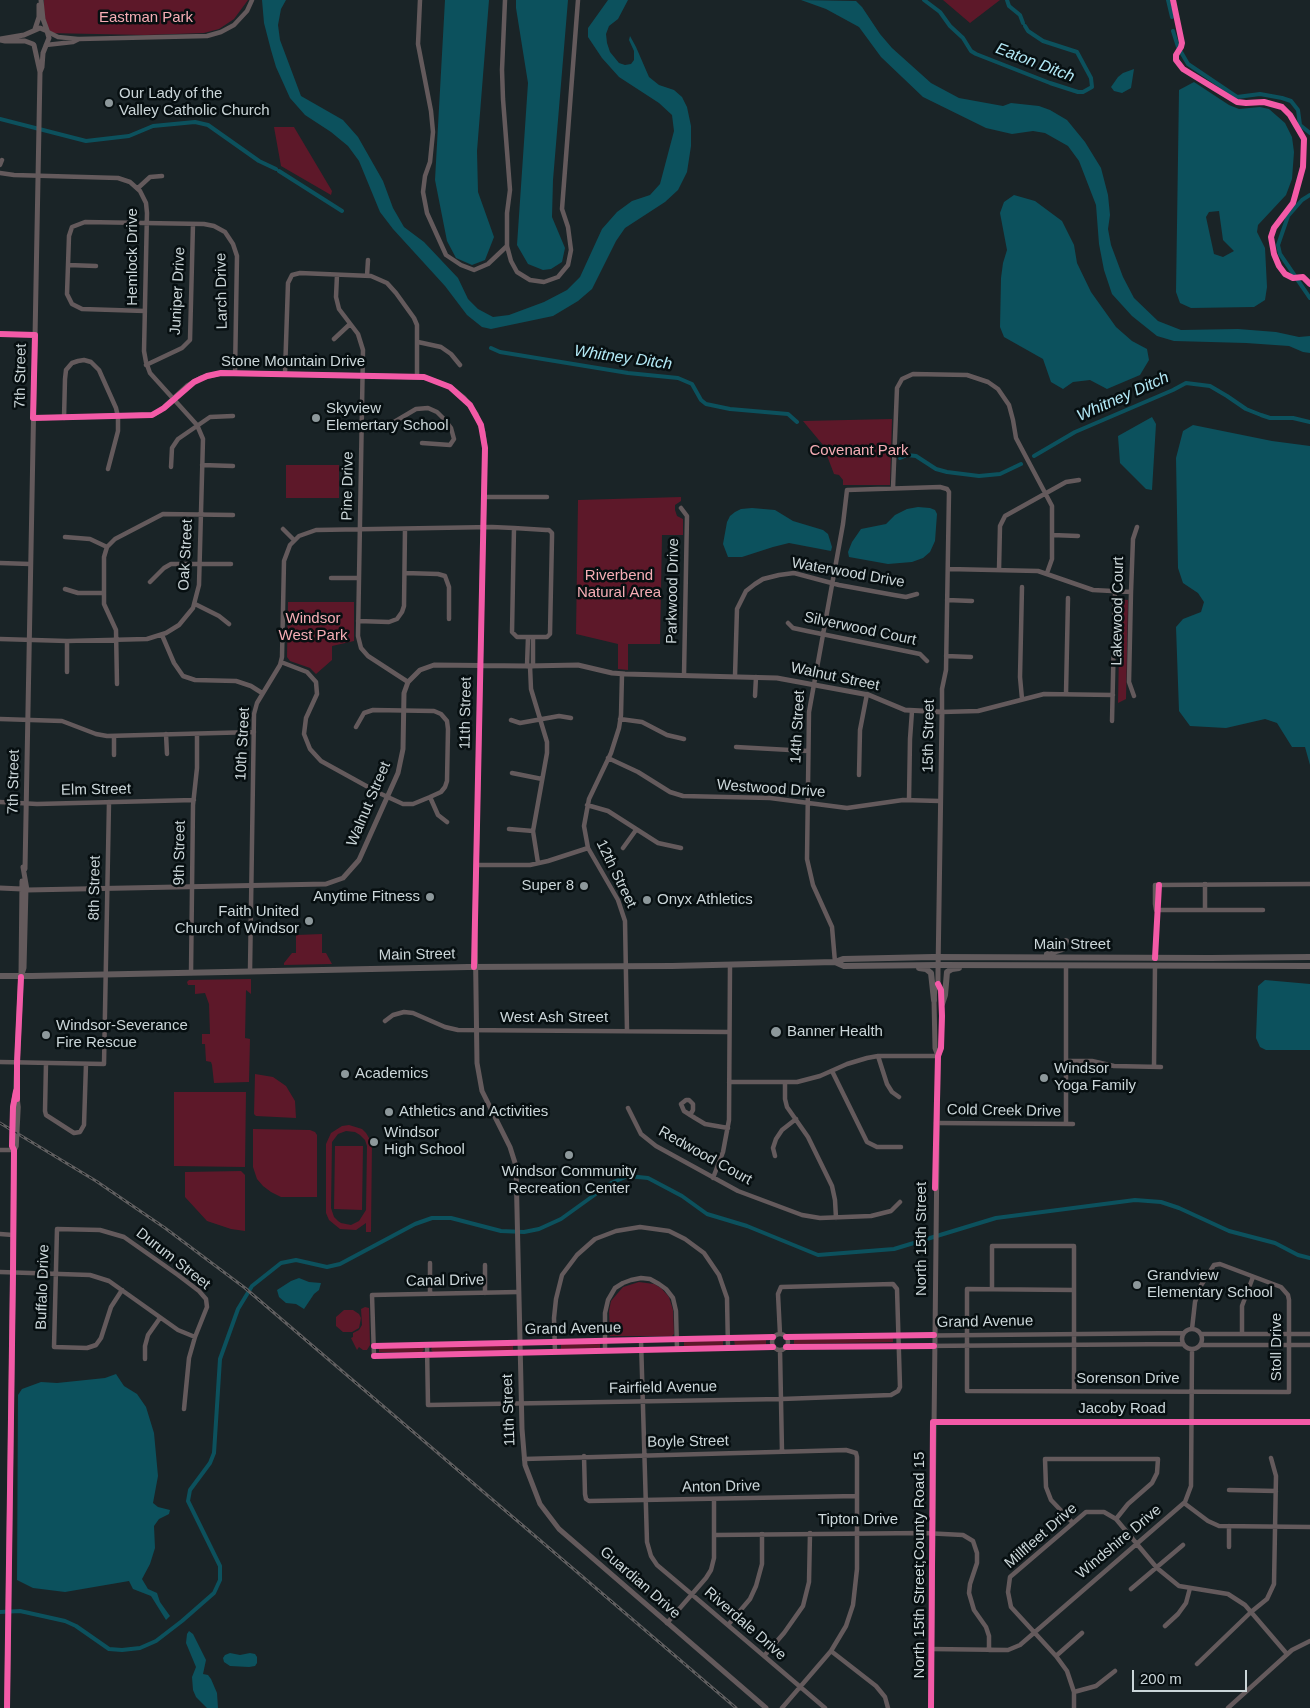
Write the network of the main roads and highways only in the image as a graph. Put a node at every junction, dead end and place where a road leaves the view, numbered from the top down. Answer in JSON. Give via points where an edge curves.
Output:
{"nodes":[{"id":1,"x":1066,"y":940,"type":"dead end"},
{"id":2,"x":1019,"y":957,"type":"junction"},
{"id":3,"x":1310,"y":957,"type":"edge"},
{"id":4,"x":1067,"y":958,"type":"junction"},
{"id":5,"x":1102,"y":958,"type":"junction"},
{"id":6,"x":1155,"y":958,"type":"junction"},
{"id":7,"x":1210,"y":958,"type":"junction"},
{"id":8,"x":939,"y":961,"type":"junction"},
{"id":9,"x":836,"y":962,"type":"junction"},
{"id":10,"x":988,"y":965,"type":"junction"},
{"id":11,"x":1019,"y":965,"type":"junction"},
{"id":12,"x":1066,"y":965,"type":"junction"},
{"id":13,"x":1116,"y":965,"type":"junction"},
{"id":14,"x":1155,"y":965,"type":"junction"},
{"id":15,"x":888,"y":966,"type":"junction"},
{"id":16,"x":1310,"y":966,"type":"edge"},
{"id":17,"x":0,"y":976,"type":"edge"},
{"id":18,"x":21,"y":977,"type":"junction"},
{"id":19,"x":934,"y":1000,"type":"road end"},
{"id":20,"x":942,"y":1004,"type":"road end"},
{"id":21,"x":7,"y":1708,"type":"edge"}],
"edges":[{"from":1,"to":2,"type":"main road","via":[[1063,949],[1056,952]]},
{"from":2,"to":4,"type":"main road","name":"Main Street"},
{"from":2,"to":8,"type":"main road","name":"Main Street"},
{"from":3,"to":7,"type":"main road","name":"Main Street"},
{"from":4,"to":5,"type":"main road","name":"Main Street"},
{"from":4,"to":11,"type":"main road","via":[[1059,962]]},
{"from":5,"to":6,"type":"main road","name":"Main Street"},
{"from":5,"to":12,"type":"main road","via":[[1069,961]]},
{"from":6,"to":7,"type":"main road","name":"Main Street"},
{"from":6,"to":13,"type":"main road","via":[[1147,962]]},
{"from":7,"to":14,"type":"main road","via":[[1164,961]]},
{"from":8,"to":9,"type":"main road","name":"Main Street","via":[[843,959]]},
{"from":8,"to":10,"type":"main road","name":"Main Street"},
{"from":8,"to":15,"type":"main road","name":"Main Street"},
{"from":9,"to":15,"type":"main road","name":"Main Street","via":[[844,966]]},
{"from":9,"to":18,"type":"main road","name":"Main Street"},
{"from":10,"to":11,"type":"main road","name":"Main Street"},
{"from":10,"to":20,"type":"main road","via":[[948,971]]},
{"from":11,"to":12,"type":"main road","name":"Main Street"},
{"from":12,"to":13,"type":"main road","name":"Main Street"},
{"from":13,"to":14,"type":"main road","name":"Main Street"},
{"from":14,"to":16,"type":"main road","name":"Main Street"},
{"from":15,"to":19,"type":"main road","via":[[928,969],[932,976]]},
{"from":17,"to":18,"type":"main road","name":"Main Street"},
{"from":18,"to":21,"type":"main road","name":"7th Street","via":[[12,1146]]}]}
